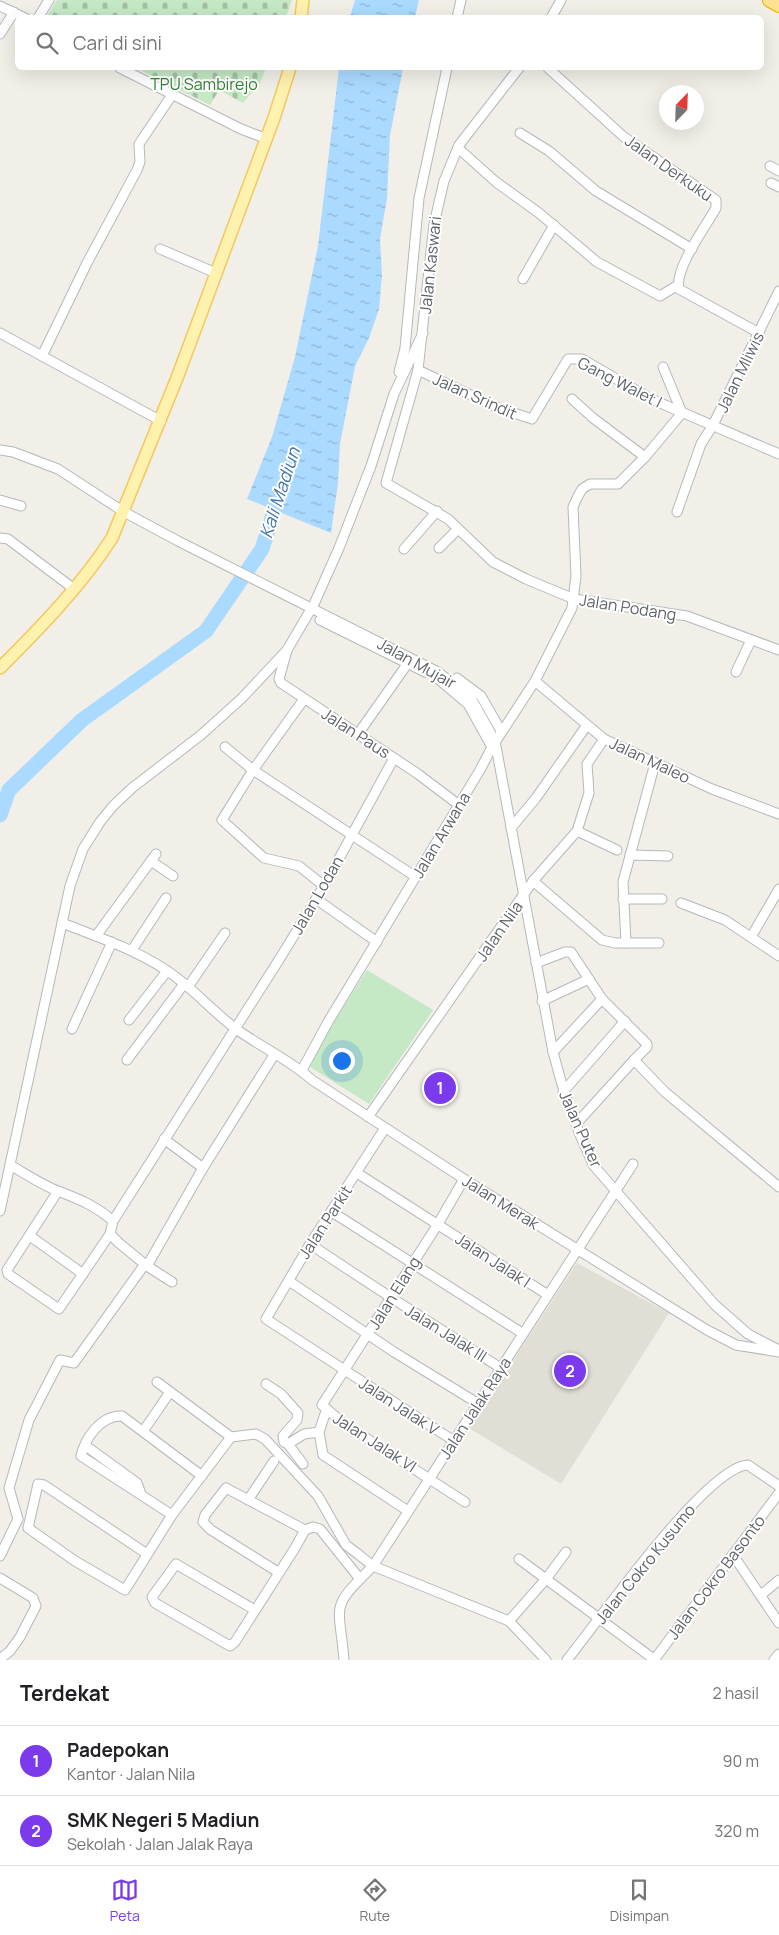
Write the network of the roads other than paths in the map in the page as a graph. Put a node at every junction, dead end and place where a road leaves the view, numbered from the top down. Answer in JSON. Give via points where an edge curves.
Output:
{"nodes":[{"id":1,"x":49,"y":0,"type":"edge"},
{"id":2,"x":303,"y":0,"type":"edge"},
{"id":3,"x":461,"y":0,"type":"edge"},
{"id":4,"x":561,"y":0,"type":"edge"},
{"id":5,"x":770,"y":0,"type":"edge"},
{"id":6,"x":779,"y":5,"type":"edge"},
{"id":7,"x":0,"y":6,"type":"edge"},
{"id":8,"x":14,"y":12,"type":"junction"},
{"id":9,"x":20,"y":15,"type":"edge"},
{"id":10,"x":40,"y":15,"type":"edge"},
{"id":11,"x":301,"y":15,"type":"edge"},
{"id":12,"x":458,"y":15,"type":"edge"},
{"id":13,"x":553,"y":15,"type":"edge"},
{"id":14,"x":0,"y":34,"type":"edge"},
{"id":15,"x":124,"y":70,"type":"edge"},
{"id":16,"x":289,"y":70,"type":"edge"},
{"id":17,"x":447,"y":70,"type":"edge"},
{"id":18,"x":517,"y":70,"type":"edge"},
{"id":19,"x":550,"y":70,"type":"edge"},
{"id":20,"x":172,"y":95,"type":"junction"},
{"id":21,"x":520,"y":133,"type":"dead end"},
{"id":22,"x":267,"y":139,"type":"junction"},
{"id":23,"x":458,"y":148,"type":"junction"},
{"id":24,"x":770,"y":166,"type":"dead end"},
{"id":25,"x":779,"y":171,"type":"edge"},
{"id":26,"x":554,"y":225,"type":"junction"},
{"id":27,"x":160,"y":249,"type":"dead end"},
{"id":28,"x":692,"y":249,"type":"junction"},
{"id":29,"x":216,"y":273,"type":"junction"},
{"id":30,"x":523,"y":279,"type":"dead end"},
{"id":31,"x":678,"y":285,"type":"junction"},
{"id":32,"x":779,"y":291,"type":"edge"},
{"id":33,"x":0,"y":333,"type":"edge"},
{"id":34,"x":423,"y":333,"type":"junction"},
{"id":35,"x":759,"y":333,"type":"junction"},
{"id":36,"x":42,"y":356,"type":"junction"},
{"id":37,"x":662,"y":367,"type":"dead end"},
{"id":38,"x":418,"y":370,"type":"junction"},
{"id":39,"x":394,"y":394,"type":"junction"},
{"id":40,"x":572,"y":399,"type":"dead end"},
{"id":41,"x":682,"y":413,"type":"junction"},
{"id":42,"x":532,"y":419,"type":"joint"},
{"id":43,"x":161,"y":421,"type":"junction"},
{"id":44,"x":713,"y":425,"type":"junction"},
{"id":45,"x":0,"y":450,"type":"edge"},
{"id":46,"x":779,"y":454,"type":"edge"},
{"id":47,"x":646,"y":457,"type":"junction"},
{"id":48,"x":386,"y":483,"type":"joint"},
{"id":49,"x":0,"y":500,"type":"edge"},
{"id":50,"x":21,"y":506,"type":"dead end"},
{"id":51,"x":437,"y":511,"type":"junction"},
{"id":52,"x":124,"y":512,"type":"junction"},
{"id":53,"x":677,"y":512,"type":"dead end"},
{"id":54,"x":457,"y":530,"type":"junction"},
{"id":55,"x":0,"y":538,"type":"edge"},
{"id":56,"x":439,"y":548,"type":"dead end"},
{"id":57,"x":404,"y":549,"type":"dead end"},
{"id":58,"x":74,"y":589,"type":"junction"},
{"id":59,"x":574,"y":599,"type":"junction"},
{"id":60,"x":312,"y":606,"type":"junction"},
{"id":61,"x":326,"y":610,"type":"dead end"},
{"id":62,"x":320,"y":620,"type":"dead end"},
{"id":63,"x":751,"y":640,"type":"junction"},
{"id":64,"x":287,"y":650,"type":"junction"},
{"id":65,"x":779,"y":650,"type":"edge"},
{"id":66,"x":408,"y":663,"type":"junction"},
{"id":67,"x":0,"y":668,"type":"edge"},
{"id":68,"x":736,"y":672,"type":"dead end"},
{"id":69,"x":535,"y":681,"type":"junction"},
{"id":70,"x":304,"y":699,"type":"junction"},
{"id":71,"x":587,"y":725,"type":"junction"},
{"id":72,"x":501,"y":731,"type":"junction"},
{"id":73,"x":358,"y":734,"type":"junction"},
{"id":74,"x":604,"y":739,"type":"junction"},
{"id":75,"x":494,"y":744,"type":"junction"},
{"id":76,"x":225,"y":747,"type":"dead end"},
{"id":77,"x":394,"y":758,"type":"junction"},
{"id":78,"x":655,"y":763,"type":"junction"},
{"id":79,"x":253,"y":770,"type":"junction"},
{"id":80,"x":459,"y":805,"type":"junction"},
{"id":81,"x":779,"y":814,"type":"edge"},
{"id":82,"x":511,"y":828,"type":"junction"},
{"id":83,"x":577,"y":831,"type":"junction"},
{"id":84,"x":352,"y":836,"type":"junction"},
{"id":85,"x":618,"y":850,"type":"dead end"},
{"id":86,"x":630,"y":855,"type":"junction"},
{"id":87,"x":668,"y":856,"type":"dead end"},
{"id":88,"x":173,"y":876,"type":"dead end"},
{"id":89,"x":416,"y":877,"type":"junction"},
{"id":90,"x":533,"y":881,"type":"junction"},
{"id":91,"x":324,"y":886,"type":"junction"},
{"id":92,"x":779,"y":889,"type":"edge"},
{"id":93,"x":524,"y":896,"type":"junction"},
{"id":94,"x":166,"y":898,"type":"dead end"},
{"id":95,"x":316,"y":899,"type":"junction"},
{"id":96,"x":623,"y":899,"type":"junction"},
{"id":97,"x":662,"y":899,"type":"dead end"},
{"id":98,"x":681,"y":903,"type":"dead end"},
{"id":99,"x":62,"y":923,"type":"junction"},
{"id":100,"x":225,"y":933,"type":"dead end"},
{"id":101,"x":96,"y":936,"type":"junction"},
{"id":102,"x":752,"y":937,"type":"junction"},
{"id":103,"x":112,"y":942,"type":"junction"},
{"id":104,"x":377,"y":942,"type":"junction"},
{"id":105,"x":626,"y":943,"type":"junction"},
{"id":106,"x":659,"y":943,"type":"dead end"},
{"id":107,"x":132,"y":950,"type":"junction"},
{"id":108,"x":779,"y":956,"type":"edge"},
{"id":109,"x":536,"y":964,"type":"junction"},
{"id":110,"x":167,"y":971,"type":"junction"},
{"id":111,"x":589,"y":979,"type":"junction"},
{"id":112,"x":186,"y":985,"type":"junction"},
{"id":113,"x":602,"y":998,"type":"junction"},
{"id":114,"x":542,"y":1001,"type":"junction"},
{"id":115,"x":129,"y":1020,"type":"dead end"},
{"id":116,"x":625,"y":1021,"type":"junction"},
{"id":117,"x":235,"y":1028,"type":"junction"},
{"id":118,"x":72,"y":1029,"type":"dead end"},
{"id":119,"x":553,"y":1052,"type":"junction"},
{"id":120,"x":274,"y":1055,"type":"junction"},
{"id":121,"x":127,"y":1060,"type":"dead end"},
{"id":122,"x":634,"y":1060,"type":"junction"},
{"id":123,"x":302,"y":1070,"type":"junction"},
{"id":124,"x":563,"y":1092,"type":"junction"},
{"id":125,"x":368,"y":1117,"type":"junction"},
{"id":126,"x":576,"y":1124,"type":"junction"},
{"id":127,"x":385,"y":1128,"type":"junction"},
{"id":128,"x":164,"y":1139,"type":"junction"},
{"id":129,"x":633,"y":1164,"type":"dead end"},
{"id":130,"x":10,"y":1165,"type":"junction"},
{"id":131,"x":203,"y":1168,"type":"junction"},
{"id":132,"x":357,"y":1173,"type":"junction"},
{"id":133,"x":464,"y":1179,"type":"junction"},
{"id":134,"x":779,"y":1187,"type":"edge"},
{"id":135,"x":616,"y":1190,"type":"junction"},
{"id":136,"x":58,"y":1191,"type":"junction"},
{"id":137,"x":0,"y":1211,"type":"edge"},
{"id":138,"x":332,"y":1212,"type":"junction"},
{"id":139,"x":113,"y":1221,"type":"junction"},
{"id":140,"x":438,"y":1224,"type":"junction"},
{"id":141,"x":110,"y":1234,"type":"junction"},
{"id":142,"x":30,"y":1236,"type":"junction"},
{"id":143,"x":310,"y":1244,"type":"junction"},
{"id":144,"x":577,"y":1251,"type":"junction"},
{"id":145,"x":412,"y":1263,"type":"junction"},
{"id":146,"x":146,"y":1265,"type":"junction"},
{"id":147,"x":83,"y":1274,"type":"junction"},
{"id":148,"x":289,"y":1281,"type":"junction"},
{"id":149,"x":172,"y":1282,"type":"dead end"},
{"id":150,"x":548,"y":1295,"type":"junction"},
{"id":151,"x":389,"y":1298,"type":"junction"},
{"id":152,"x":266,"y":1316,"type":"joint"},
{"id":153,"x":522,"y":1333,"type":"junction"},
{"id":154,"x":368,"y":1334,"type":"junction"},
{"id":155,"x":779,"y":1350,"type":"edge"},
{"id":156,"x":502,"y":1369,"type":"junction"},
{"id":157,"x":345,"y":1370,"type":"junction"},
{"id":158,"x":157,"y":1382,"type":"dead end"},
{"id":159,"x":266,"y":1384,"type":"dead end"},
{"id":160,"x":170,"y":1392,"type":"junction"},
{"id":161,"x":480,"y":1404,"type":"junction"},
{"id":162,"x":324,"y":1408,"type":"junction"},
{"id":163,"x":144,"y":1430,"type":"junction"},
{"id":164,"x":319,"y":1432,"type":"junction"},
{"id":165,"x":231,"y":1437,"type":"junction"},
{"id":166,"x":454,"y":1441,"type":"junction"},
{"id":167,"x":288,"y":1444,"type":"junction"},
{"id":168,"x":274,"y":1461,"type":"dead end"},
{"id":169,"x":304,"y":1464,"type":"dead end"},
{"id":170,"x":202,"y":1476,"type":"junction"},
{"id":171,"x":429,"y":1477,"type":"junction"},
{"id":172,"x":779,"y":1486,"type":"edge"},
{"id":173,"x":779,"y":1493,"type":"edge"},
{"id":174,"x":248,"y":1500,"type":"junction"},
{"id":175,"x":465,"y":1502,"type":"dead end"},
{"id":176,"x":408,"y":1511,"type":"junction"},
{"id":177,"x":172,"y":1515,"type":"junction"},
{"id":178,"x":305,"y":1530,"type":"junction"},
{"id":179,"x":566,"y":1552,"type":"dead end"},
{"id":180,"x":147,"y":1554,"type":"junction"},
{"id":181,"x":733,"y":1554,"type":"junction"},
{"id":182,"x":0,"y":1556,"type":"edge"},
{"id":183,"x":519,"y":1559,"type":"dead end"},
{"id":184,"x":374,"y":1566,"type":"junction"},
{"id":185,"x":278,"y":1572,"type":"junction"},
{"id":186,"x":0,"y":1578,"type":"edge"},
{"id":187,"x":360,"y":1579,"type":"junction"},
{"id":188,"x":546,"y":1579,"type":"junction"},
{"id":189,"x":779,"y":1580,"type":"edge"},
{"id":190,"x":762,"y":1595,"type":"junction"},
{"id":191,"x":255,"y":1610,"type":"junction"},
{"id":192,"x":600,"y":1619,"type":"junction"},
{"id":193,"x":509,"y":1621,"type":"junction"},
{"id":194,"x":779,"y":1623,"type":"edge"},
{"id":195,"x":779,"y":1654,"type":"edge"},
{"id":196,"x":0,"y":1659,"type":"edge"},
{"id":197,"x":344,"y":1660,"type":"edge"},
{"id":198,"x":546,"y":1660,"type":"edge"},
{"id":199,"x":567,"y":1660,"type":"edge"},
{"id":200,"x":655,"y":1660,"type":"edge"},
{"id":201,"x":774,"y":1660,"type":"edge"}],
"edges":[{"from":1,"to":10,"type":"street"},
{"from":2,"to":11,"type":"main road"},
{"from":3,"to":12,"type":"street"},
{"from":4,"to":13,"type":"street"},
{"from":5,"to":6,"type":"highway"},
{"from":7,"to":8,"type":"street"},
{"from":8,"to":9,"type":"street"},
{"from":8,"to":14,"type":"street"},
{"from":15,"to":20,"type":"street"},
{"from":16,"to":22,"type":"main road"},
{"from":17,"to":39,"type":"street","via":[[419,198],[404,348]]},
{"from":18,"to":23,"type":"street","name":"Jalan Kaswari"},
{"from":19,"to":28,"type":"street","name":"Jalan Derkuku","via":[[624,137],[716,200],[716,208]]},
{"from":20,"to":22,"type":"street"},
{"from":20,"to":36,"type":"street","via":[[139,144],[137,170],[87,262]]},
{"from":21,"to":28,"type":"street","via":[[549,151],[596,192]]},
{"from":22,"to":29,"type":"main road"},
{"from":23,"to":26,"type":"street","via":[[491,178]]},
{"from":23,"to":34,"type":"street","name":"Jalan Kaswari","via":[[438,202]]},
{"from":24,"to":25,"type":"street"},
{"from":26,"to":30,"type":"street"},
{"from":26,"to":31,"type":"street","via":[[597,262],[640,287],[662,296]]},
{"from":27,"to":29,"type":"street"},
{"from":28,"to":31,"type":"street","name":"Jalan Derkuku"},
{"from":29,"to":43,"type":"main road"},
{"from":31,"to":35,"type":"street","via":[[683,292]]},
{"from":32,"to":35,"type":"street","name":"Jalan Mliwis"},
{"from":33,"to":36,"type":"street"},
{"from":34,"to":38,"type":"street","name":"Jalan Kaswari"},
{"from":34,"to":39,"type":"street"},
{"from":35,"to":44,"type":"street","name":"Jalan Mliwis"},
{"from":36,"to":43,"type":"street"},
{"from":37,"to":41,"type":"street"},
{"from":38,"to":42,"type":"street","name":"Jalan Srindit","via":[[496,407]]},
{"from":38,"to":48,"type":"street","name":"Jalan Kaswari"},
{"from":39,"to":60,"type":"street","via":[[359,499]]},
{"from":40,"to":47,"type":"street"},
{"from":41,"to":42,"type":"street","name":"Gang Walet I","via":[[582,359],[573,358],[568,359]]},
{"from":41,"to":44,"type":"street"},
{"from":41,"to":47,"type":"street"},
{"from":43,"to":52,"type":"main road"},
{"from":44,"to":46,"type":"street"},
{"from":44,"to":53,"type":"street","name":"Jalan Mliwis","via":[[701,444]]},
{"from":45,"to":52,"type":"street","name":"Jalan Mujair","via":[[58,469]]},
{"from":47,"to":59,"type":"street","name":"Jalan Arwana","via":[[619,482],[590,484],[582,489],[573,507]]},
{"from":48,"to":51,"type":"street","name":"Jalan Podang"},
{"from":49,"to":50,"type":"street"},
{"from":51,"to":54,"type":"street","name":"Jalan Podang","via":[[448,518]]},
{"from":51,"to":57,"type":"street"},
{"from":52,"to":58,"type":"main road","via":[[112,538]]},
{"from":52,"to":60,"type":"street","name":"Jalan Mujair"},
{"from":54,"to":56,"type":"street"},
{"from":54,"to":59,"type":"street","name":"Jalan Podang","via":[[492,562]]},
{"from":55,"to":58,"type":"street","via":[[8,539]]},
{"from":58,"to":67,"type":"main road"},
{"from":59,"to":63,"type":"street","name":"Jalan Podang","via":[[687,616]]},
{"from":59,"to":69,"type":"street","name":"Jalan Arwana"},
{"from":60,"to":64,"type":"street"},
{"from":60,"to":75,"type":"street","name":"Jalan Mujair","via":[[456,684],[478,707]]},
{"from":61,"to":72,"type":"street","via":[[439,666],[473,689],[481,696]]},
{"from":62,"to":66,"type":"street"},
{"from":63,"to":65,"type":"street","name":"Jalan Podang"},
{"from":63,"to":68,"type":"street"},
{"from":64,"to":70,"type":"street","name":"Jalan Paus","via":[[279,679]]},
{"from":64,"to":99,"type":"street","via":[[242,698],[201,735],[132,788],[100,822],[83,849]]},
{"from":66,"to":73,"type":"street"},
{"from":66,"to":75,"type":"street","via":[[436,677],[460,695]]},
{"from":69,"to":71,"type":"street","name":"Jalan Maleo"},
{"from":69,"to":72,"type":"street","name":"Jalan Arwana"},
{"from":70,"to":73,"type":"street","name":"Jalan Paus"},
{"from":70,"to":79,"type":"street"},
{"from":71,"to":74,"type":"street","name":"Jalan Maleo"},
{"from":71,"to":82,"type":"street"},
{"from":72,"to":75,"type":"street","name":"Jalan Arwana"},
{"from":73,"to":77,"type":"street","name":"Jalan Paus"},
{"from":74,"to":78,"type":"street","name":"Jalan Maleo"},
{"from":74,"to":83,"type":"street","name":"Jalan Nila","via":[[587,764],[589,793]]},
{"from":75,"to":80,"type":"street","name":"Jalan Arwana"},
{"from":75,"to":82,"type":"street","name":"Jalan Mujair"},
{"from":76,"to":79,"type":"street"},
{"from":77,"to":80,"type":"street","name":"Jalan Paus"},
{"from":77,"to":84,"type":"street","name":"Jalan Lodan"},
{"from":78,"to":81,"type":"street","name":"Jalan Maleo"},
{"from":78,"to":86,"type":"street"},
{"from":79,"to":84,"type":"street"},
{"from":79,"to":91,"type":"street","via":[[222,820],[264,858],[299,866]]},
{"from":80,"to":89,"type":"street","name":"Jalan Arwana"},
{"from":82,"to":93,"type":"street","name":"Jalan Mujair"},
{"from":83,"to":85,"type":"street"},
{"from":83,"to":90,"type":"street","name":"Jalan Nila"},
{"from":84,"to":89,"type":"street"},
{"from":84,"to":91,"type":"street","name":"Jalan Lodan"},
{"from":86,"to":87,"type":"street"},
{"from":86,"to":96,"type":"street","via":[[623,882]]},
{"from":88,"to":101,"type":"street","via":[[154,857]]},
{"from":89,"to":104,"type":"street","name":"Jalan Arwana"},
{"from":90,"to":93,"type":"street","name":"Jalan Nila"},
{"from":90,"to":105,"type":"street","via":[[602,940]]},
{"from":91,"to":95,"type":"street","name":"Jalan Lodan"},
{"from":92,"to":102,"type":"street"},
{"from":93,"to":109,"type":"street","name":"Jalan Puter"},
{"from":93,"to":125,"type":"street","name":"Jalan Nila"},
{"from":94,"to":107,"type":"street"},
{"from":95,"to":104,"type":"street"},
{"from":95,"to":117,"type":"street","name":"Jalan Lodan"},
{"from":96,"to":97,"type":"street"},
{"from":96,"to":105,"type":"street"},
{"from":98,"to":102,"type":"street","via":[[725,920]]},
{"from":99,"to":101,"type":"street","name":"Jalan Merak"},
{"from":99,"to":130,"type":"street"},
{"from":100,"to":112,"type":"street"},
{"from":101,"to":103,"type":"street","name":"Jalan Merak"},
{"from":102,"to":108,"type":"street"},
{"from":103,"to":107,"type":"street","name":"Jalan Merak"},
{"from":103,"to":118,"type":"street"},
{"from":104,"to":123,"type":"street","name":"Jalan Arwana"},
{"from":105,"to":106,"type":"street"},
{"from":107,"to":110,"type":"street","name":"Jalan Merak"},
{"from":109,"to":111,"type":"street","via":[[570,951]]},
{"from":109,"to":114,"type":"street","name":"Jalan Puter"},
{"from":110,"to":112,"type":"street","name":"Jalan Merak"},
{"from":110,"to":115,"type":"street"},
{"from":111,"to":113,"type":"street"},
{"from":111,"to":114,"type":"street"},
{"from":112,"to":117,"type":"street","name":"Jalan Merak"},
{"from":112,"to":121,"type":"street"},
{"from":113,"to":116,"type":"street"},
{"from":113,"to":119,"type":"street"},
{"from":114,"to":119,"type":"street","name":"Jalan Puter"},
{"from":116,"to":122,"type":"street","via":[[647,1045]]},
{"from":116,"to":124,"type":"street"},
{"from":117,"to":120,"type":"street","name":"Jalan Merak"},
{"from":117,"to":128,"type":"street","name":"Jalan Lodan"},
{"from":119,"to":124,"type":"street","name":"Jalan Puter"},
{"from":120,"to":123,"type":"street","name":"Jalan Merak"},
{"from":120,"to":131,"type":"street"},
{"from":122,"to":126,"type":"street"},
{"from":122,"to":134,"type":"street","via":[[665,1092]]},
{"from":123,"to":125,"type":"street","name":"Jalan Merak"},
{"from":124,"to":126,"type":"street","name":"Jalan Puter"},
{"from":125,"to":127,"type":"street","name":"Jalan Merak"},
{"from":126,"to":135,"type":"street","name":"Jalan Puter","via":[[594,1166]]},
{"from":127,"to":132,"type":"street","name":"Jalan Parkit"},
{"from":127,"to":133,"type":"street","name":"Jalan Merak"},
{"from":128,"to":131,"type":"street"},
{"from":128,"to":139,"type":"street","name":"Jalan Lodan"},
{"from":129,"to":135,"type":"street","name":"Jalan Jalak Raya"},
{"from":130,"to":136,"type":"street"},
{"from":130,"to":137,"type":"street"},
{"from":131,"to":146,"type":"street"},
{"from":132,"to":138,"type":"street","name":"Jalan Parkit"},
{"from":132,"to":140,"type":"street","name":"Jalan Jalak I"},
{"from":133,"to":140,"type":"street","name":"Jalan Elang"},
{"from":133,"to":144,"type":"street","name":"Jalan Merak"},
{"from":135,"to":144,"type":"street","name":"Jalan Jalak Raya"},
{"from":135,"to":155,"type":"street","name":"Jalan Puter","via":[[715,1305],[748,1334]]},
{"from":136,"to":139,"type":"street","via":[[90,1204]]},
{"from":136,"to":142,"type":"street"},
{"from":138,"to":143,"type":"street","name":"Jalan Parkit"},
{"from":138,"to":145,"type":"street"},
{"from":139,"to":141,"type":"street","name":"Jalan Lodan"},
{"from":140,"to":145,"type":"street","name":"Jalan Elang"},
{"from":140,"to":150,"type":"street","name":"Jalan Jalak I"},
{"from":141,"to":146,"type":"street"},
{"from":141,"to":147,"type":"street"},
{"from":142,"to":147,"type":"street"},
{"from":142,"to":147,"type":"street","via":[[8,1274],[58,1309]]},
{"from":143,"to":148,"type":"street","name":"Jalan Parkit"},
{"from":143,"to":151,"type":"street","name":"Jalan Jalak III"},
{"from":144,"to":150,"type":"street","name":"Jalan Jalak Raya"},
{"from":144,"to":155,"type":"street","name":"Jalan Merak","via":[[729,1342],[742,1347]]},
{"from":145,"to":151,"type":"street","name":"Jalan Elang"},
{"from":145,"to":153,"type":"street"},
{"from":146,"to":149,"type":"street"},
{"from":146,"to":182,"type":"street","via":[[74,1363],[60,1360],[29,1420],[9,1488],[18,1519]]},
{"from":148,"to":152,"type":"street","name":"Jalan Parkit"},
{"from":148,"to":154,"type":"street"},
{"from":150,"to":153,"type":"street","name":"Jalan Jalak Raya"},
{"from":151,"to":154,"type":"street","name":"Jalan Elang"},
{"from":151,"to":156,"type":"street","name":"Jalan Jalak III"},
{"from":152,"to":157,"type":"street","name":"Jalan Jalak V","via":[[267,1321]]},
{"from":153,"to":156,"type":"street","name":"Jalan Jalak Raya"},
{"from":154,"to":157,"type":"street","name":"Jalan Elang"},
{"from":154,"to":161,"type":"street"},
{"from":156,"to":161,"type":"street","name":"Jalan Jalak Raya"},
{"from":157,"to":162,"type":"street","name":"Jalan Elang"},
{"from":157,"to":166,"type":"street","name":"Jalan Jalak V"},
{"from":158,"to":160,"type":"street"},
{"from":159,"to":167,"type":"street","via":[[281,1394],[298,1413],[297,1420],[283,1436]]},
{"from":160,"to":163,"type":"street"},
{"from":160,"to":165,"type":"street"},
{"from":161,"to":166,"type":"street","name":"Jalan Jalak Raya"},
{"from":162,"to":164,"type":"street","name":"Jalan Elang"},
{"from":162,"to":171,"type":"street","name":"Jalan Jalak VI"},
{"from":163,"to":170,"type":"street"},
{"from":163,"to":177,"type":"street","via":[[122,1416],[116,1416],[98,1424],[81,1454]]},
{"from":164,"to":167,"type":"street","via":[[304,1434]]},
{"from":164,"to":176,"type":"street","via":[[324,1456]]},
{"from":165,"to":170,"type":"street"},
{"from":165,"to":184,"type":"street","via":[[256,1434],[265,1439],[318,1496],[346,1545]]},
{"from":166,"to":171,"type":"street","name":"Jalan Jalak Raya"},
{"from":167,"to":169,"type":"street"},
{"from":168,"to":174,"type":"street"},
{"from":170,"to":177,"type":"street"},
{"from":171,"to":175,"type":"street","name":"Jalan Jalak VI"},
{"from":171,"to":176,"type":"street","name":"Jalan Jalak Raya"},
{"from":172,"to":192,"type":"street","name":"Jalan Cokro Kusumo","via":[[748,1465],[709,1488],[678,1518]]},
{"from":173,"to":181,"type":"street","name":"Jalan Cokro Basonto"},
{"from":174,"to":178,"type":"street"},
{"from":174,"to":185,"type":"street","via":[[224,1488],[202,1522]]},
{"from":176,"to":184,"type":"street","name":"Jalan Jalak Raya"},
{"from":177,"to":180,"type":"street"},
{"from":178,"to":185,"type":"street"},
{"from":178,"to":187,"type":"street","via":[[320,1529]]},
{"from":179,"to":188,"type":"street"},
{"from":180,"to":180,"type":"street","via":[[125,1590],[75,1561],[28,1528],[38,1484]]},
{"from":181,"to":190,"type":"street"},
{"from":181,"to":200,"type":"street","name":"Jalan Cokro Basonto"},
{"from":183,"to":188,"type":"street"},
{"from":184,"to":187,"type":"street","name":"Jalan Jalak Raya"},
{"from":184,"to":193,"type":"street"},
{"from":185,"to":191,"type":"street"},
{"from":186,"to":196,"type":"street","via":[[33,1598],[36,1606],[20,1637]]},
{"from":187,"to":197,"type":"street","name":"Jalan Jalak Raya","via":[[343,1597],[338,1610]]},
{"from":188,"to":192,"type":"street"},
{"from":188,"to":193,"type":"street"},
{"from":189,"to":190,"type":"street"},
{"from":190,"to":194,"type":"street"},
{"from":191,"to":191,"type":"street","via":[[230,1646],[155,1603],[152,1597],[176,1564]]},
{"from":192,"to":199,"type":"street","name":"Jalan Cokro Kusumo"},
{"from":192,"to":200,"type":"street"},
{"from":193,"to":198,"type":"street"},
{"from":195,"to":201,"type":"street"}]}
